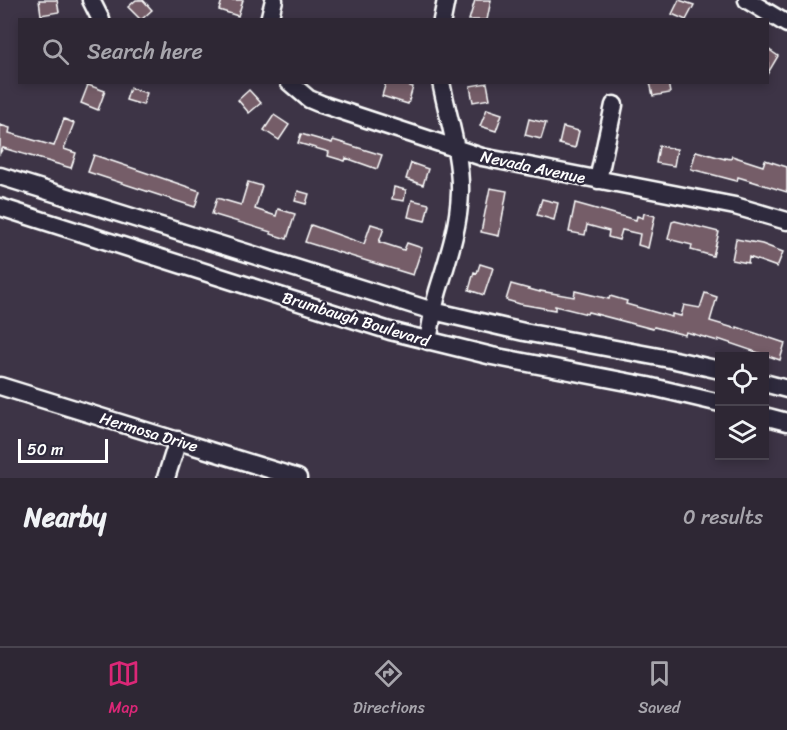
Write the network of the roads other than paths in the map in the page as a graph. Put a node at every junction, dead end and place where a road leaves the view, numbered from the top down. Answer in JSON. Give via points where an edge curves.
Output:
{"nodes":[{"id":1,"x":91,"y":0,"type":"edge"},
{"id":2,"x":274,"y":0,"type":"edge"},
{"id":3,"x":446,"y":0,"type":"edge"},
{"id":4,"x":747,"y":0,"type":"edge"},
{"id":5,"x":99,"y":18,"type":"edge"},
{"id":6,"x":270,"y":18,"type":"edge"},
{"id":7,"x":442,"y":18,"type":"edge"},
{"id":8,"x":787,"y":24,"type":"edge"},
{"id":9,"x":291,"y":84,"type":"edge"},
{"id":10,"x":441,"y":84,"type":"edge"},
{"id":11,"x":614,"y":105,"type":"dead end"},
{"id":12,"x":455,"y":148,"type":"junction"},
{"id":13,"x":0,"y":176,"type":"edge"},
{"id":14,"x":598,"y":180,"type":"junction"},
{"id":15,"x":0,"y":207,"type":"edge"},
{"id":16,"x":787,"y":221,"type":"edge"},
{"id":17,"x":434,"y":311,"type":"junction"},
{"id":18,"x":428,"y":341,"type":"junction"},
{"id":19,"x":715,"y":369,"type":"edge"},
{"id":20,"x":769,"y":384,"type":"edge"},
{"id":21,"x":0,"y":386,"type":"edge"},
{"id":22,"x":787,"y":389,"type":"edge"},
{"id":23,"x":715,"y":402,"type":"edge"},
{"id":24,"x":769,"y":417,"type":"edge"},
{"id":25,"x":787,"y":422,"type":"edge"},
{"id":26,"x":178,"y":440,"type":"junction"},
{"id":27,"x":166,"y":478,"type":"edge"},
{"id":28,"x":298,"y":478,"type":"edge"}],
"edges":[{"from":1,"to":5,"type":"street"},
{"from":2,"to":6,"type":"street"},
{"from":3,"to":7,"type":"street"},
{"from":4,"to":8,"type":"street"},
{"from":9,"to":12,"type":"street","name":"Nevada Avenue","via":[[321,104]]},
{"from":10,"to":12,"type":"street"},
{"from":11,"to":14,"type":"street"},
{"from":12,"to":14,"type":"street","name":"Nevada Avenue"},
{"from":12,"to":17,"type":"street","via":[[459,214]]},
{"from":13,"to":17,"type":"street","name":"Brumbaugh Boulevard"},
{"from":14,"to":16,"type":"street","name":"Nevada Avenue","via":[[735,206]]},
{"from":15,"to":18,"type":"street","name":"Brumbaugh Boulevard"},
{"from":17,"to":18,"type":"street"},
{"from":17,"to":19,"type":"street","name":"Brumbaugh Boulevard"},
{"from":18,"to":23,"type":"street","name":"Brumbaugh Boulevard"},
{"from":20,"to":22,"type":"street"},
{"from":21,"to":26,"type":"street","name":"Hermosa Drive"},
{"from":24,"to":25,"type":"street"},
{"from":26,"to":27,"type":"street"},
{"from":26,"to":28,"type":"street","name":"Hermosa Drive"}]}
